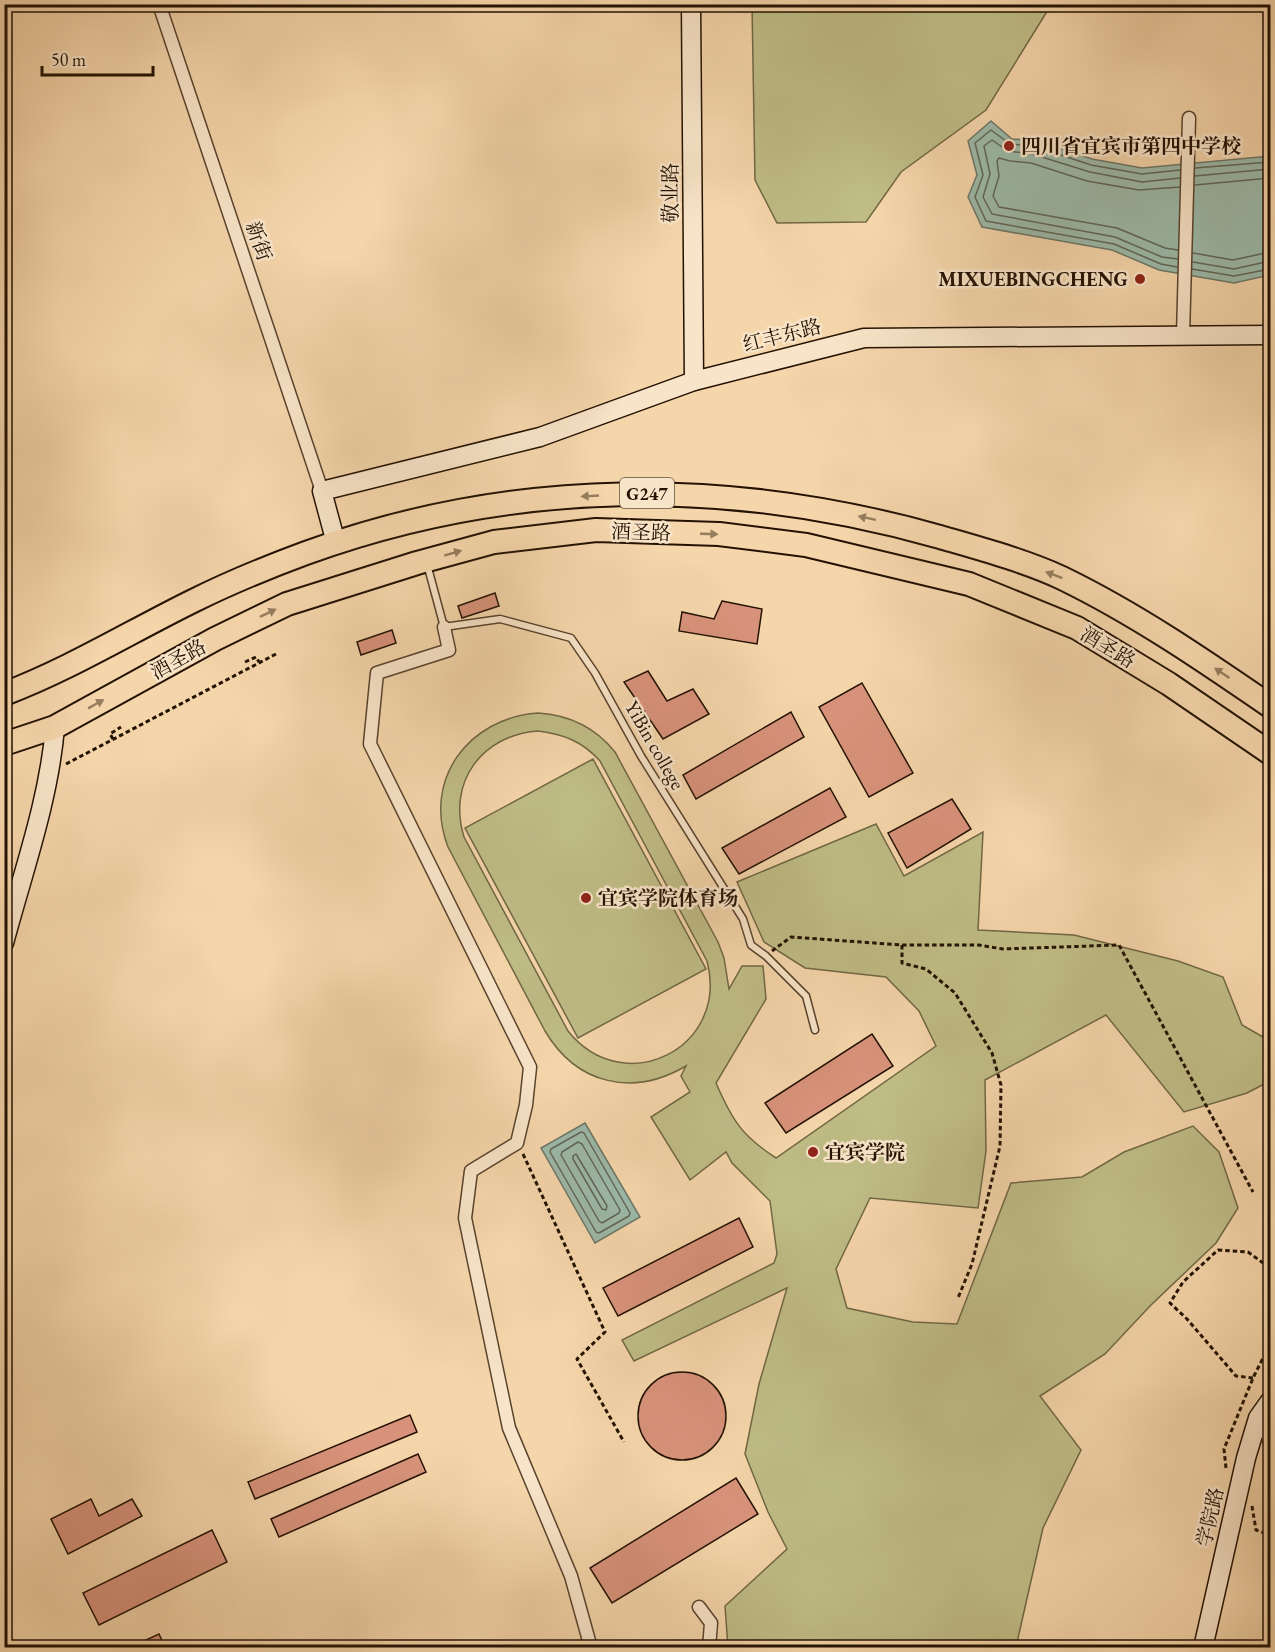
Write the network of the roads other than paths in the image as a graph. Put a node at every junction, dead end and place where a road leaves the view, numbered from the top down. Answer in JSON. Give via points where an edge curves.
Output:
{"nodes":[{"id":1,"x":159,"y":4,"type":"edge"},
{"id":2,"x":691,"y":4,"type":"edge"},
{"id":3,"x":1189,"y":118,"type":"dead end"},
{"id":4,"x":1270,"y":334,"type":"edge"},
{"id":5,"x":1183,"y":335,"type":"junction"},
{"id":6,"x":694,"y":381,"type":"junction"},
{"id":7,"x":322,"y":491,"type":"junction"},
{"id":8,"x":336,"y":543,"type":"junction"},
{"id":9,"x":426,"y":561,"type":"junction"},
{"id":10,"x":444,"y":627,"type":"junction"},
{"id":11,"x":9,"y":692,"type":"edge"},
{"id":12,"x":1270,"y":705,"type":"edge"},
{"id":13,"x":55,"y":727,"type":"junction"},
{"id":14,"x":14,"y":741,"type":"edge"},
{"id":15,"x":1270,"y":753,"type":"edge"},
{"id":16,"x":4,"y":943,"type":"edge"},
{"id":17,"x":815,"y":1030,"type":"dead end"},
{"id":18,"x":1270,"y":1401,"type":"edge"},
{"id":19,"x":1264,"y":1418,"type":"edge"},
{"id":20,"x":1270,"y":1452,"type":"edge"},
{"id":21,"x":699,"y":1607,"type":"dead end"},
{"id":22,"x":591,"y":1647,"type":"edge"},
{"id":23,"x":709,"y":1647,"type":"edge"},
{"id":24,"x":1203,"y":1647,"type":"edge"}],
"edges":[{"from":1,"to":7,"type":"street","name":"新街"},
{"from":2,"to":6,"type":"street","name":"敬业路"},
{"from":3,"to":5,"type":"street"},
{"from":4,"to":5,"type":"street","name":"红丰东路"},
{"from":5,"to":6,"type":"street","name":"红丰东路","via":[[864,338]]},
{"from":6,"to":7,"type":"street","name":"红丰东路","via":[[540,437]]},
{"from":7,"to":8,"type":"street"},
{"from":8,"to":11,"type":"highway","name":"酒圣路","number":"G247","via":[[194,600],[82,660]]},
{"from":12,"to":8,"type":"highway","name":"酒圣路","number":"G247","one_way":true,"via":[[1123,610],[1058,576],[895,524],[820,508],[653,493],[562,497],[434,515]]},
{"from":9,"to":10,"type":"lane"},
{"from":13,"to":9,"type":"highway","name":"酒圣路","number":"G247","one_way":true,"via":[[287,604]]},
{"from":9,"to":15,"type":"highway","name":"酒圣路","number":"G247","one_way":true,"via":[[494,542],[596,530],[719,534],[806,545],[969,584],[1077,628]]},
{"from":10,"to":17,"type":"lane","name":"YiBin college","via":[[500,619],[571,638],[743,919],[751,945],[806,996]]},
{"from":10,"to":22,"type":"street","via":[[449,650],[377,673],[370,744],[530,1067],[517,1143],[471,1171],[465,1218],[509,1428],[571,1576]]},
{"from":13,"to":14,"type":"highway","name":"酒圣路","number":"G247"},
{"from":13,"to":16,"type":"street","via":[[50,770]]},
{"from":18,"to":19,"type":"street","name":"学院路"},
{"from":19,"to":20,"type":"lane"},
{"from":19,"to":24,"type":"street","name":"学院路","via":[[1246,1458]]},
{"from":21,"to":23,"type":"street","via":[[711,1623]]}]}
